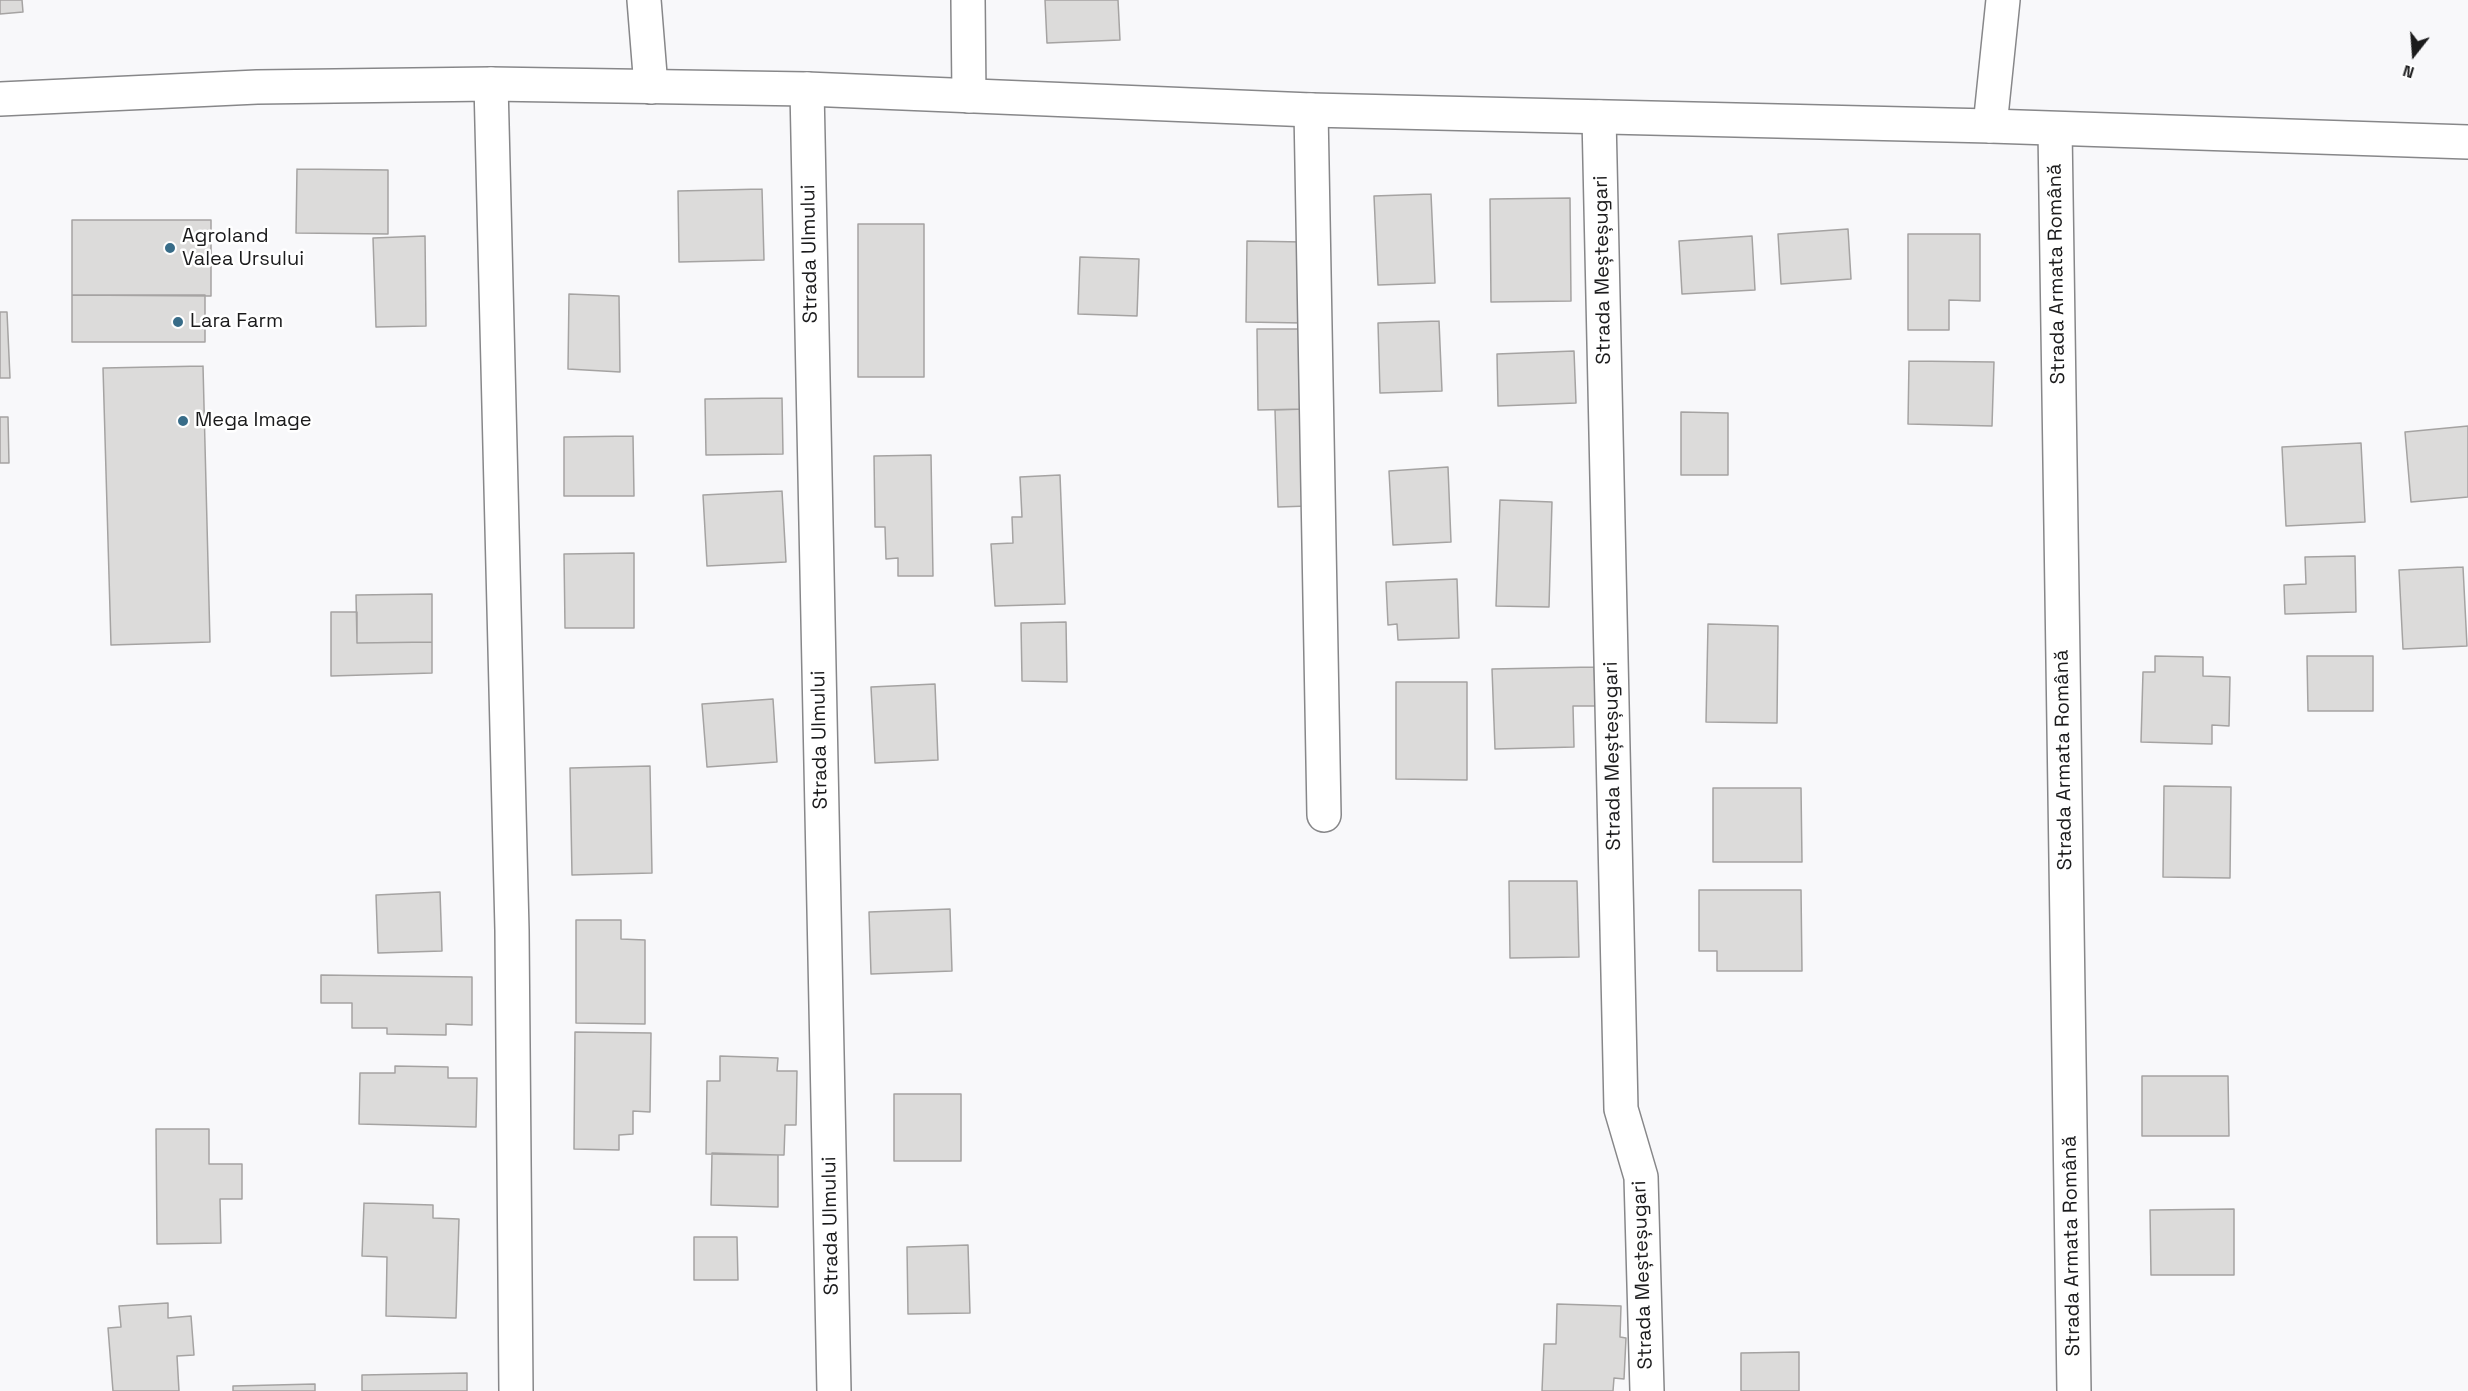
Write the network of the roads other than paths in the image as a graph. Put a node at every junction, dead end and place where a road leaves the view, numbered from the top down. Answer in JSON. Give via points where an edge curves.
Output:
{"nodes":[{"id":1,"x":644,"y":0,"type":"edge"},
{"id":2,"x":968,"y":0,"type":"edge"},
{"id":3,"x":2002,"y":0,"type":"edge"},
{"id":4,"x":491,"y":84,"type":"junction"},
{"id":5,"x":651,"y":87,"type":"junction"},
{"id":6,"x":807,"y":89,"type":"junction"},
{"id":7,"x":969,"y":96,"type":"junction"},
{"id":8,"x":0,"y":99,"type":"edge"},
{"id":9,"x":1311,"y":110,"type":"junction"},
{"id":10,"x":1599,"y":117,"type":"junction"},
{"id":11,"x":1990,"y":126,"type":"junction"},
{"id":12,"x":2055,"y":129,"type":"junction"},
{"id":13,"x":2468,"y":142,"type":"edge"},
{"id":14,"x":1324,"y":815,"type":"dead end"},
{"id":15,"x":516,"y":1391,"type":"edge"},
{"id":16,"x":834,"y":1391,"type":"edge"},
{"id":17,"x":1647,"y":1391,"type":"edge"},
{"id":18,"x":2074,"y":1391,"type":"edge"}],
"edges":[{"from":1,"to":5,"type":"street"},
{"from":2,"to":7,"type":"street"},
{"from":3,"to":11,"type":"street"},
{"from":4,"to":5,"type":"street"},
{"from":4,"to":8,"type":"street","via":[[257,87]]},
{"from":4,"to":15,"type":"street","via":[[512,930]]},
{"from":5,"to":6,"type":"street"},
{"from":6,"to":7,"type":"street"},
{"from":6,"to":16,"type":"street","name":"Strada Ulmului"},
{"from":7,"to":9,"type":"street"},
{"from":9,"to":10,"type":"street"},
{"from":9,"to":14,"type":"street"},
{"from":10,"to":11,"type":"street"},
{"from":10,"to":17,"type":"street","name":"Strada Meșteșugari","via":[[1621,1109],[1641,1177]]},
{"from":11,"to":12,"type":"street"},
{"from":12,"to":13,"type":"street"},
{"from":12,"to":18,"type":"street","name":"Strada Armata Română"}]}
